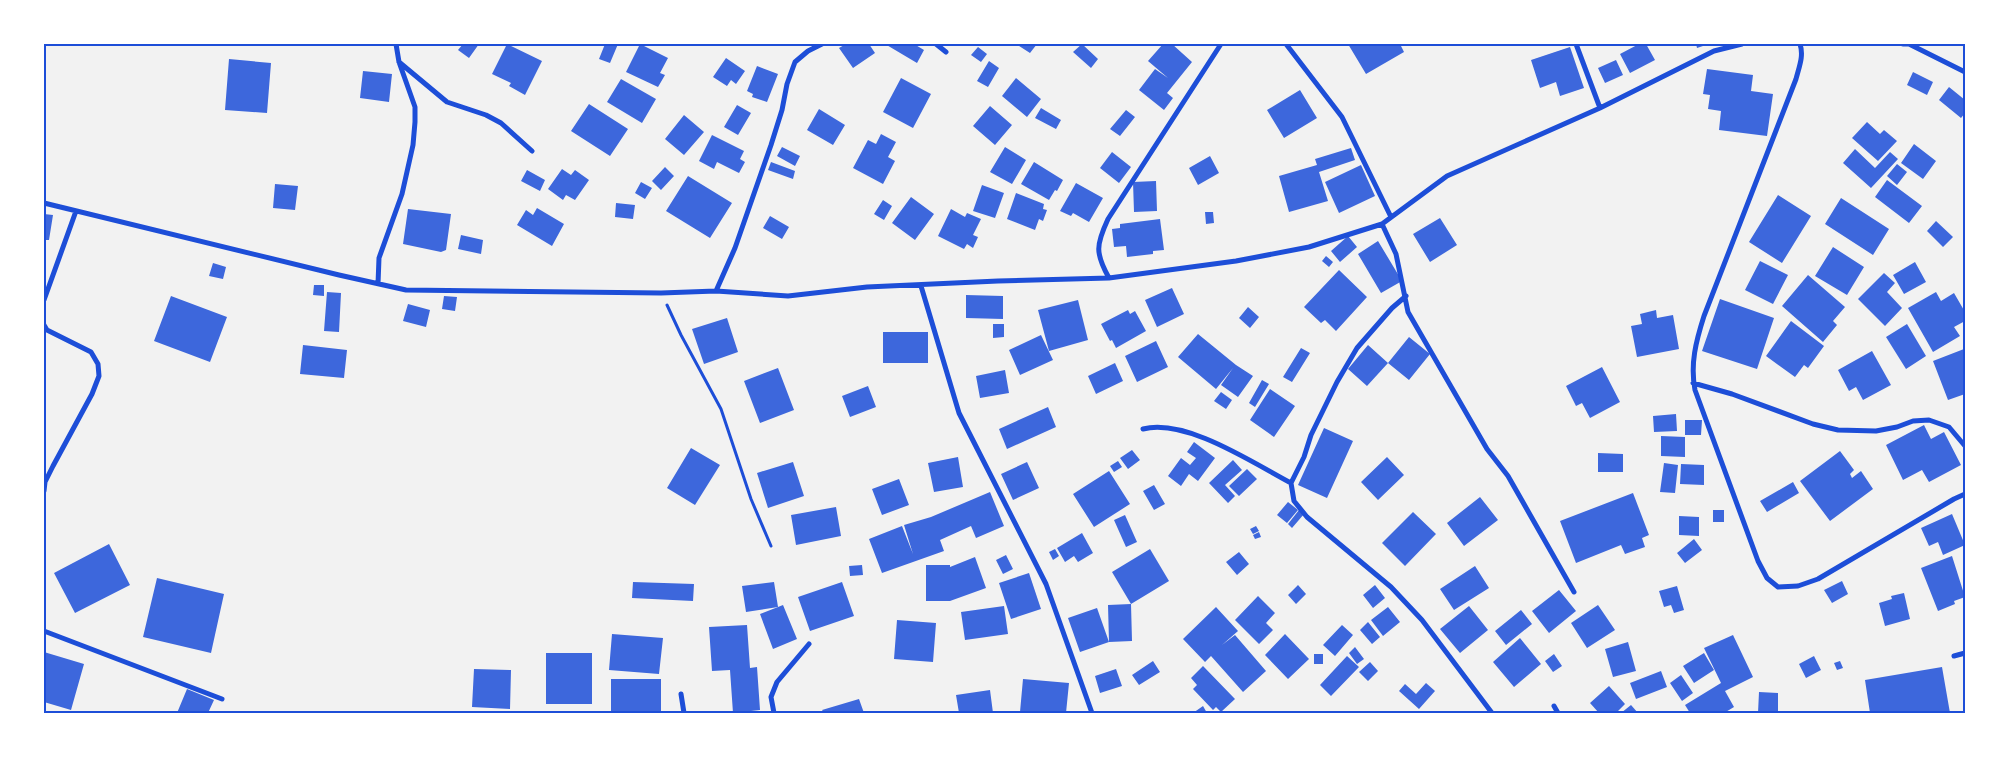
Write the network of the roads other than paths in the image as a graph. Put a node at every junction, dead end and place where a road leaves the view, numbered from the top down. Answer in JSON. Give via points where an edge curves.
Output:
{"nodes":[{"id":1,"x":396,"y":44,"type":"edge"},
{"id":2,"x":822,"y":44,"type":"edge"},
{"id":3,"x":936,"y":44,"type":"edge"},
{"id":4,"x":1221,"y":44,"type":"edge"},
{"id":5,"x":1286,"y":44,"type":"edge"},
{"id":6,"x":1576,"y":44,"type":"edge"},
{"id":7,"x":1742,"y":44,"type":"edge"},
{"id":8,"x":1800,"y":44,"type":"edge"},
{"id":9,"x":1903,"y":44,"type":"edge"},
{"id":10,"x":1910,"y":44,"type":"edge"},
{"id":11,"x":946,"y":52,"type":"dead end"},
{"id":12,"x":399,"y":62,"type":"junction"},
{"id":13,"x":1965,"y":72,"type":"edge"},
{"id":14,"x":1600,"y":108,"type":"junction"},
{"id":15,"x":532,"y":151,"type":"dead end"},
{"id":16,"x":44,"y":203,"type":"edge"},
{"id":17,"x":76,"y":211,"type":"junction"},
{"id":18,"x":1391,"y":217,"type":"junction"},
{"id":19,"x":1382,"y":224,"type":"junction"},
{"id":20,"x":1109,"y":278,"type":"junction"},
{"id":21,"x":378,"y":284,"type":"junction"},
{"id":22,"x":921,"y":286,"type":"junction"},
{"id":23,"x":716,"y":291,"type":"junction"},
{"id":24,"x":1406,"y":296,"type":"junction"},
{"id":25,"x":44,"y":300,"type":"edge"},
{"id":26,"x":44,"y":325,"type":"edge"},
{"id":27,"x":1693,"y":383,"type":"junction"},
{"id":28,"x":1143,"y":429,"type":"dead end"},
{"id":29,"x":1965,"y":446,"type":"edge"},
{"id":30,"x":1291,"y":484,"type":"junction"},
{"id":31,"x":44,"y":491,"type":"edge"},
{"id":32,"x":1965,"y":494,"type":"edge"},
{"id":33,"x":1574,"y":592,"type":"dead end"},
{"id":34,"x":44,"y":631,"type":"edge"},
{"id":35,"x":808,"y":644,"type":"dead end"},
{"id":36,"x":1965,"y":652,"type":"edge"},
{"id":37,"x":1954,"y":656,"type":"dead end"},
{"id":38,"x":680,"y":694,"type":"dead end"},
{"id":39,"x":222,"y":699,"type":"dead end"},
{"id":40,"x":1554,"y":706,"type":"dead end"},
{"id":41,"x":684,"y":713,"type":"edge"},
{"id":42,"x":774,"y":713,"type":"edge"},
{"id":43,"x":1092,"y":713,"type":"edge"},
{"id":44,"x":1492,"y":713,"type":"edge"},
{"id":45,"x":1558,"y":713,"type":"edge"}],
"edges":[{"from":1,"to":12,"type":"street"},
{"from":2,"to":23,"type":"street","via":[[795,62],[771,145],[735,248]]},
{"from":3,"to":11,"type":"street"},
{"from":4,"to":20,"type":"street","via":[[1108,219],[1099,238],[1099,254]]},
{"from":5,"to":18,"type":"street","via":[[1342,117]]},
{"from":6,"to":14,"type":"street"},
{"from":7,"to":14,"type":"street","via":[[1714,50]]},
{"from":8,"to":27,"type":"street","via":[[1801,60],[1796,79],[1704,316],[1694,355]]},
{"from":9,"to":10,"type":"street"},
{"from":10,"to":13,"type":"street"},
{"from":12,"to":15,"type":"street","via":[[447,102],[501,123]]},
{"from":12,"to":21,"type":"street","via":[[415,107],[414,130],[402,194],[379,258]]},
{"from":14,"to":18,"type":"street","via":[[1447,176]]},
{"from":16,"to":17,"type":"street"},
{"from":17,"to":21,"type":"street"},
{"from":17,"to":25,"type":"street"},
{"from":18,"to":19,"type":"street"},
{"from":19,"to":20,"type":"street","via":[[1300,249],[1236,262]]},
{"from":19,"to":24,"type":"street","via":[[1396,254]]},
{"from":20,"to":22,"type":"street"},
{"from":21,"to":23,"type":"street","via":[[406,290],[661,294]]},
{"from":22,"to":23,"type":"street","via":[[866,287],[788,296]]},
{"from":22,"to":43,"type":"street","via":[[959,412],[1046,584]]},
{"from":24,"to":30,"type":"street","via":[[1357,348],[1332,391]]},
{"from":24,"to":33,"type":"street","via":[[1408,312],[1450,386],[1508,476]]},
{"from":26,"to":31,"type":"street","via":[[47,330],[91,352],[98,364],[99,376],[53,466]]},
{"from":27,"to":29,"type":"street","via":[[1838,430],[1876,431],[1929,420],[1949,427]]},
{"from":27,"to":32,"type":"street","via":[[1758,561],[1767,578],[1778,587],[1798,586],[1818,579]]},
{"from":28,"to":30,"type":"street","via":[[1156,426],[1213,442]]},
{"from":30,"to":44,"type":"street","via":[[1294,501],[1307,517],[1391,587],[1422,620]]},
{"from":34,"to":39,"type":"street"},
{"from":35,"to":42,"type":"street","via":[[777,682],[771,697]]},
{"from":36,"to":37,"type":"street"},
{"from":38,"to":41,"type":"street"},
{"from":40,"to":45,"type":"street"}]}
